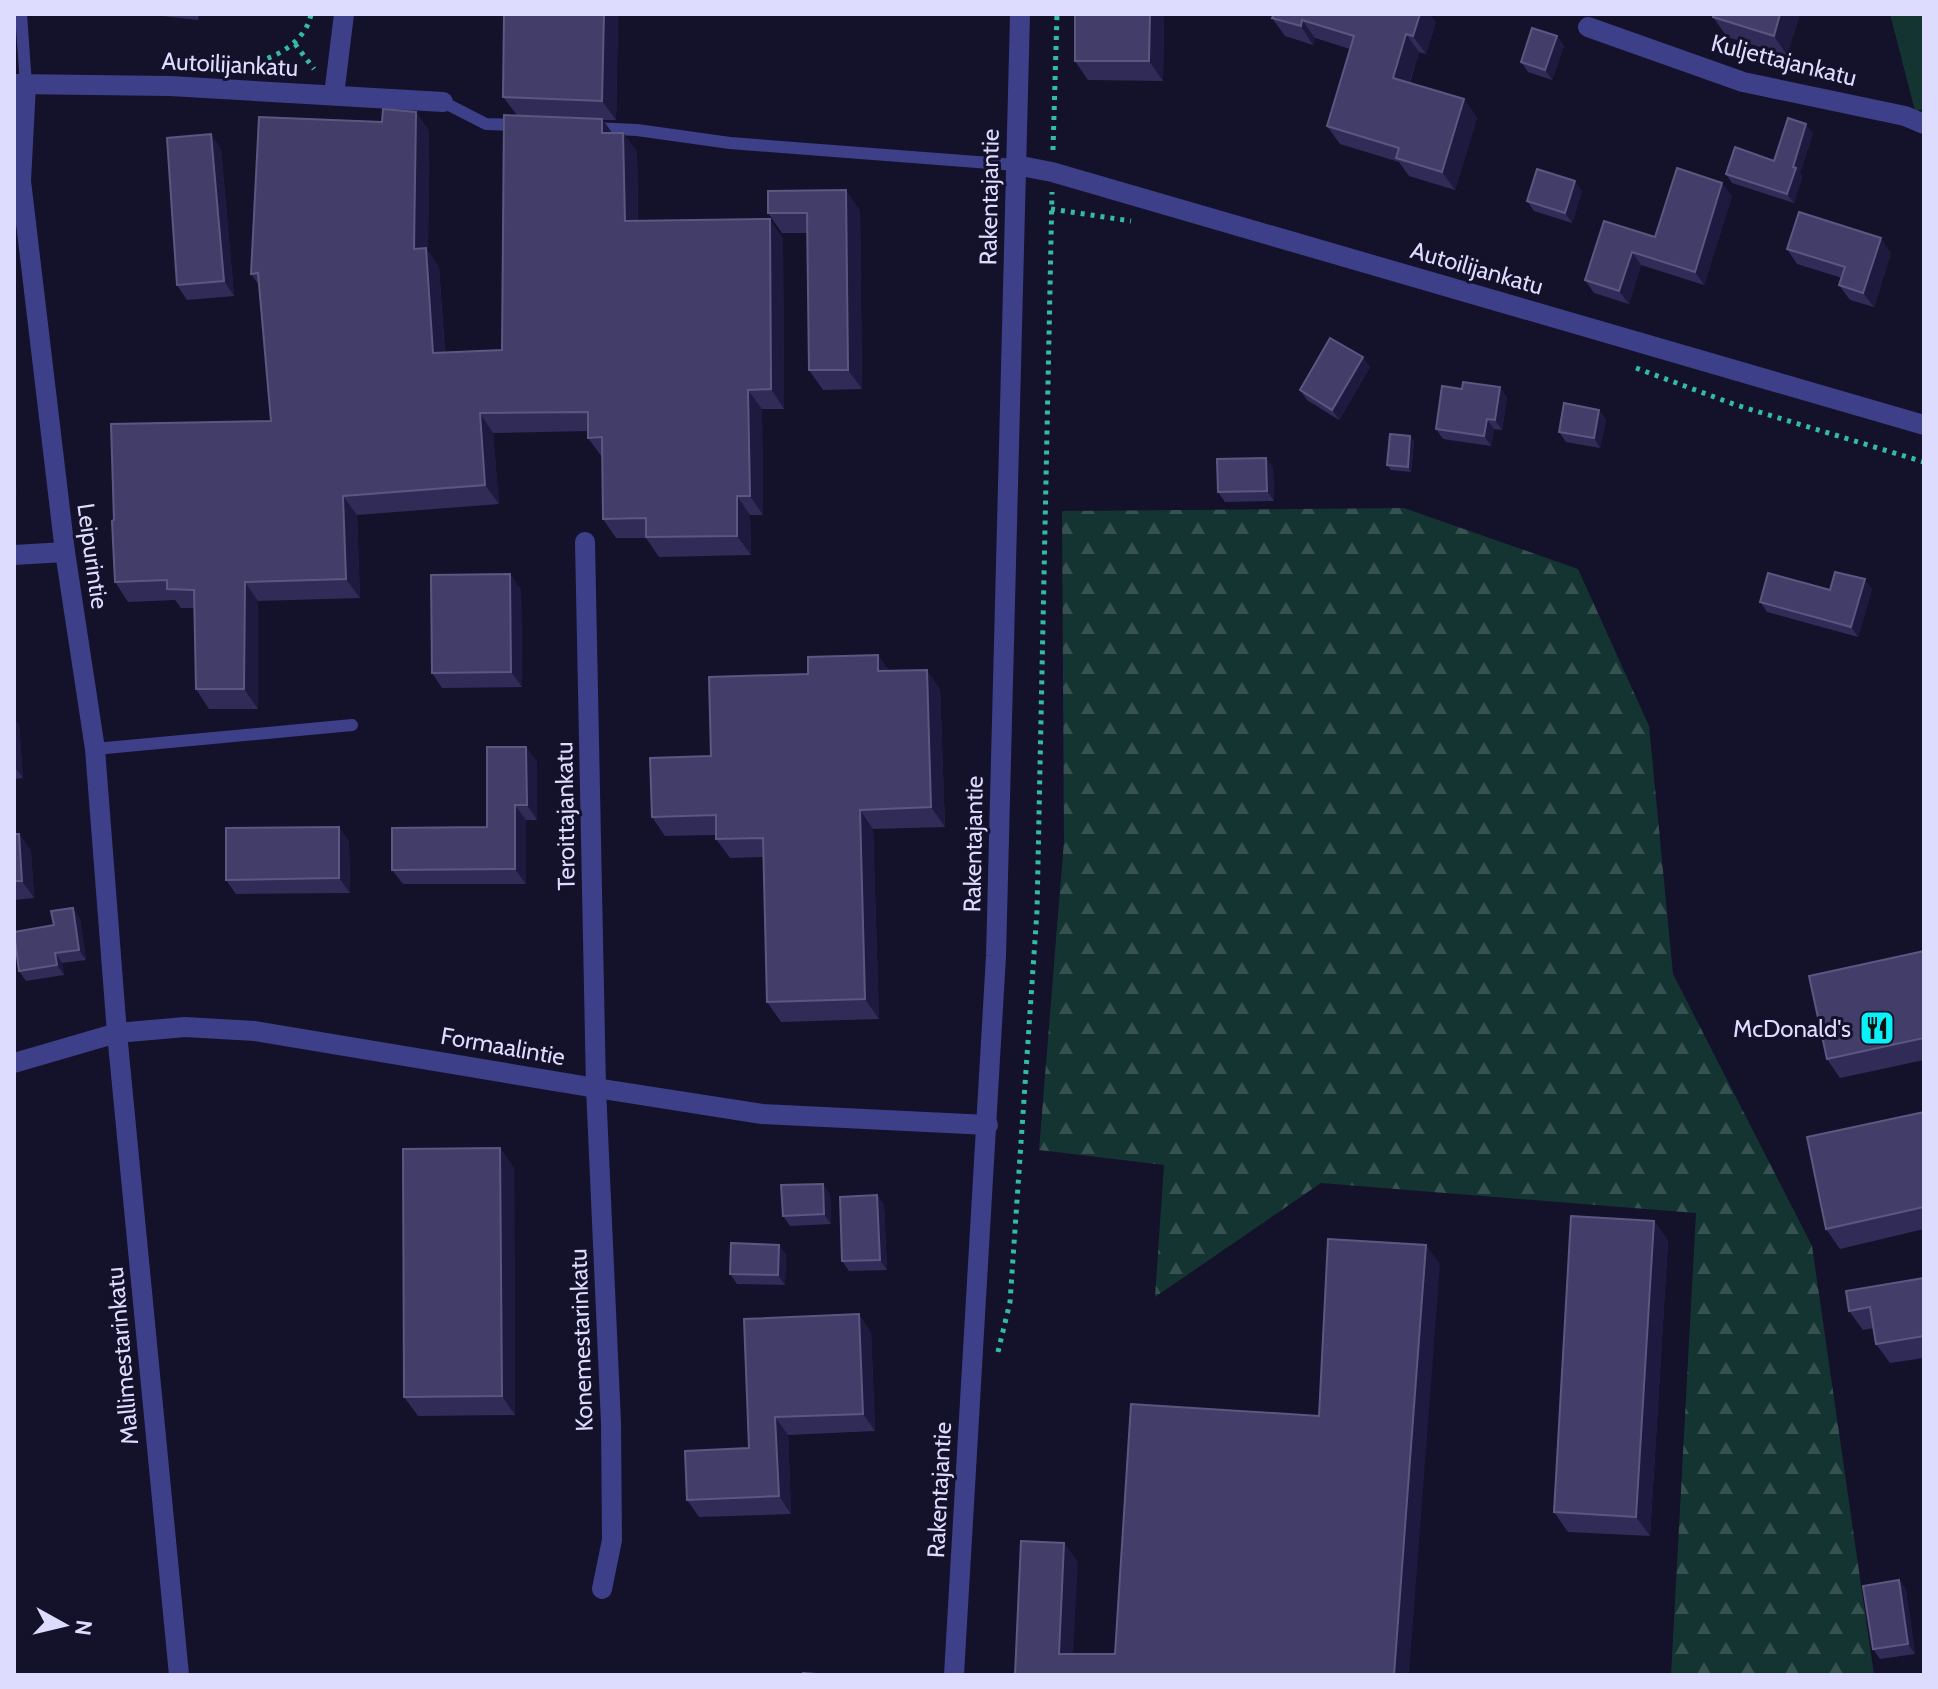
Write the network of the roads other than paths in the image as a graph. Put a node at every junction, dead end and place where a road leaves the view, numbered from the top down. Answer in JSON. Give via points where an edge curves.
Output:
{"nodes":[{"id":1,"x":21,"y":14,"type":"edge"},
{"id":2,"x":344,"y":14,"type":"edge"},
{"id":3,"x":1020,"y":14,"type":"edge"},
{"id":4,"x":1588,"y":27,"type":"dead end"},
{"id":5,"x":20,"y":85,"type":"edge"},
{"id":6,"x":334,"y":95,"type":"junction"},
{"id":7,"x":443,"y":102,"type":"joint"},
{"id":8,"x":1924,"y":124,"type":"edge"},
{"id":9,"x":532,"y":126,"type":"edge"},
{"id":10,"x":577,"y":128,"type":"edge"},
{"id":11,"x":1016,"y":165,"type":"junction"},
{"id":12,"x":1924,"y":425,"type":"edge"},
{"id":13,"x":585,"y":542,"type":"dead end"},
{"id":14,"x":65,"y":552,"type":"junction"},
{"id":15,"x":14,"y":555,"type":"edge"},
{"id":16,"x":352,"y":725,"type":"dead end"},
{"id":17,"x":95,"y":749,"type":"junction"},
{"id":18,"x":117,"y":1033,"type":"junction"},
{"id":19,"x":14,"y":1063,"type":"edge"},
{"id":20,"x":596,"y":1088,"type":"junction"},
{"id":21,"x":988,"y":1125,"type":"junction"},
{"id":22,"x":602,"y":1589,"type":"dead end"},
{"id":23,"x":179,"y":1675,"type":"edge"},
{"id":24,"x":954,"y":1675,"type":"edge"}],
"edges":[{"from":1,"to":5,"type":"lane"},
{"from":2,"to":6,"type":"street"},
{"from":3,"to":11,"type":"street","name":"Rakentajantie"},
{"from":4,"to":8,"type":"street","name":"Kuljettajankatu","via":[[1743,82]]},
{"from":5,"to":6,"type":"street","name":"Autoilijankatu"},
{"from":5,"to":14,"type":"street","name":"Leipurintie","via":[[21,181]]},
{"from":6,"to":7,"type":"street","name":"Autoilijankatu"},
{"from":7,"to":9,"type":"lane","via":[[486,124]]},
{"from":10,"to":11,"type":"lane"},
{"from":11,"to":12,"type":"street","name":"Autoilijankatu"},
{"from":11,"to":21,"type":"street","name":"Rakentajantie"},
{"from":13,"to":20,"type":"street","name":"Teroittajankatu"},
{"from":14,"to":15,"type":"street"},
{"from":14,"to":17,"type":"street","name":"Leipurintie"},
{"from":16,"to":17,"type":"lane"},
{"from":17,"to":18,"type":"street","name":"Leipurintie"},
{"from":18,"to":19,"type":"street","name":"Formaalintie"},
{"from":18,"to":20,"type":"street","name":"Formaalintie","via":[[185,1027],[255,1031]]},
{"from":18,"to":23,"type":"street","name":"Mallimestarinkatu"},
{"from":20,"to":21,"type":"street","name":"Formaalintie","via":[[762,1114]]},
{"from":20,"to":22,"type":"street","name":"Konemestarinkatu","via":[[611,1423],[612,1540]]},
{"from":21,"to":24,"type":"street","name":"Rakentajantie"}]}
